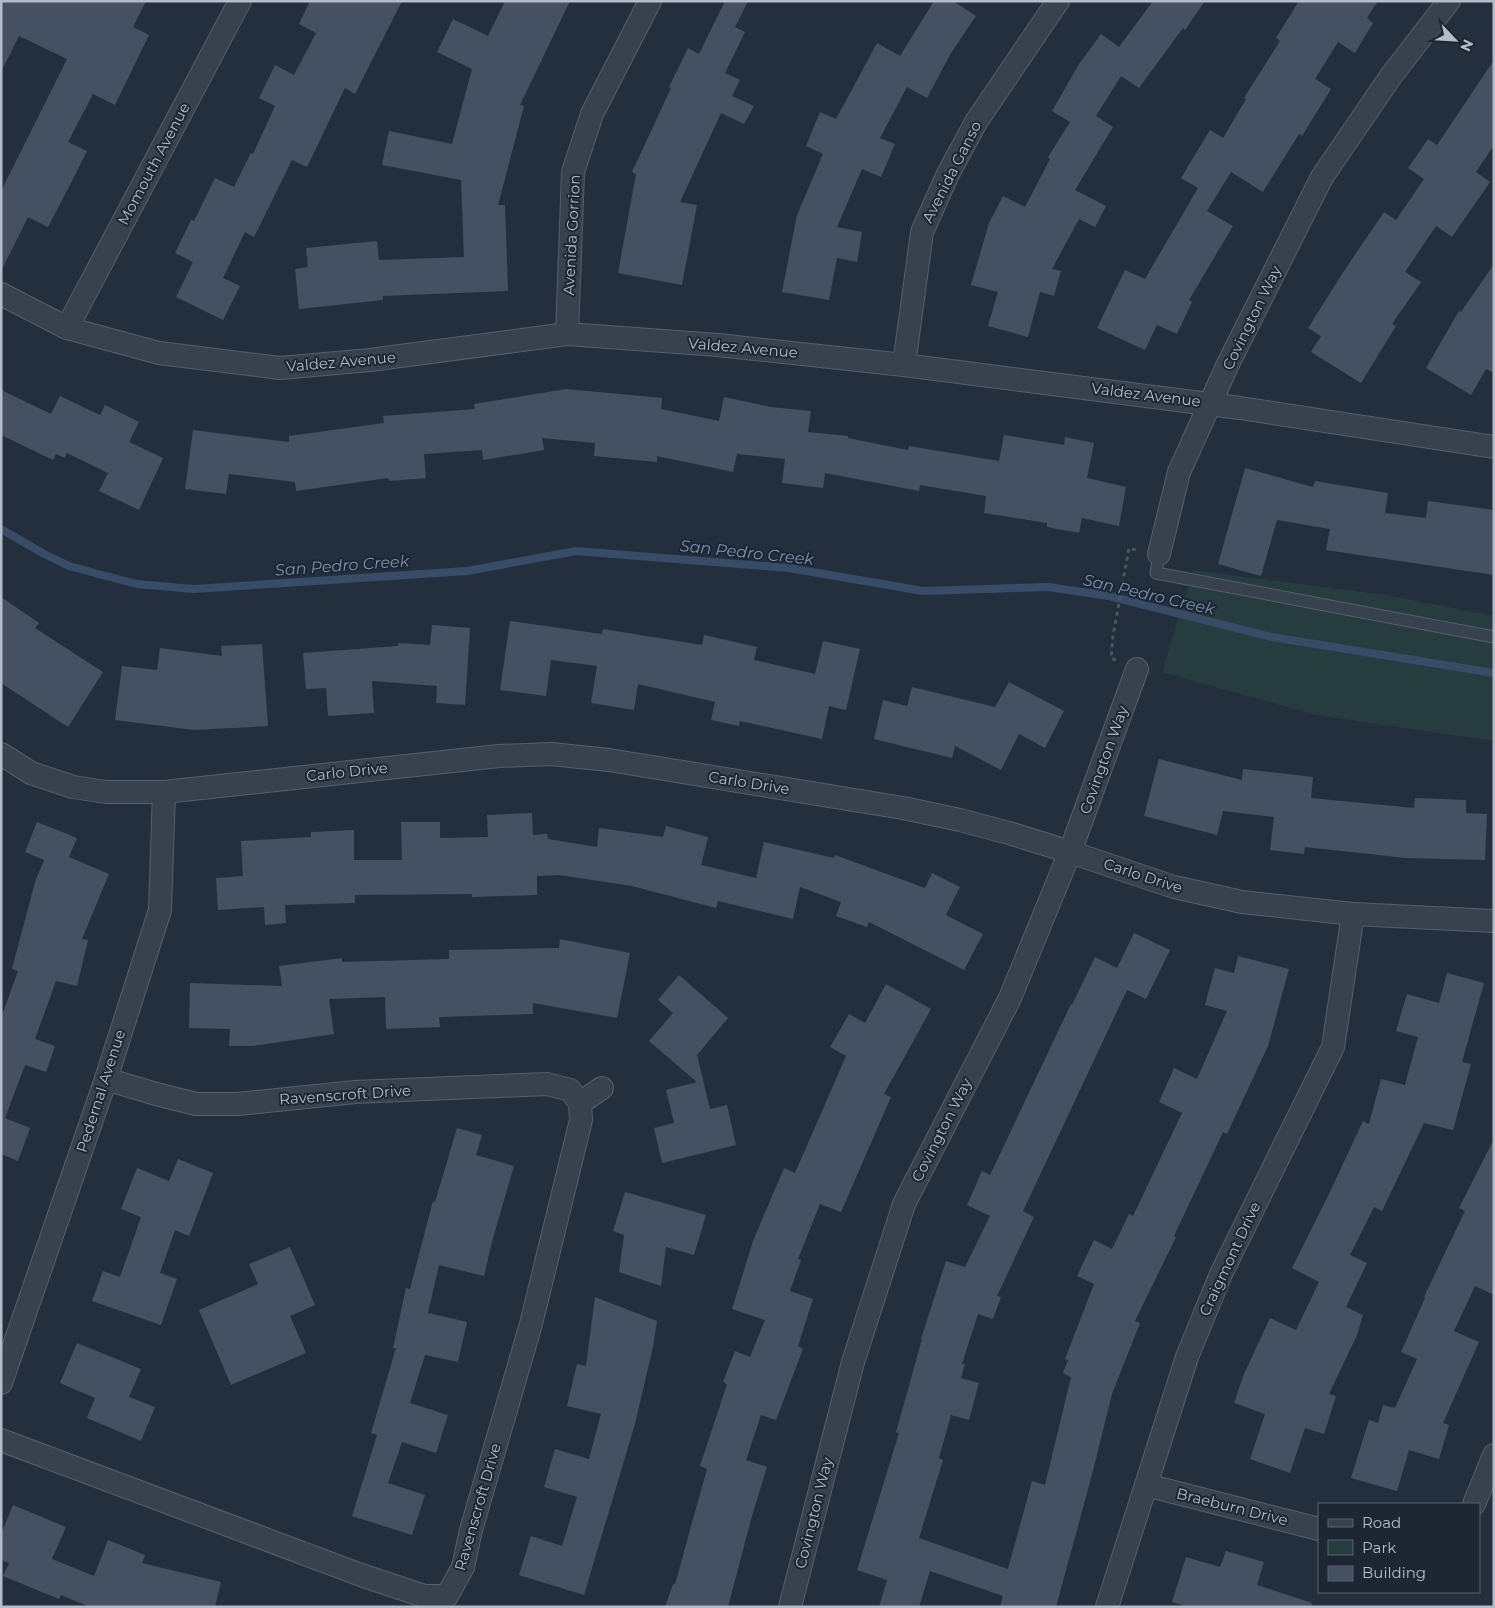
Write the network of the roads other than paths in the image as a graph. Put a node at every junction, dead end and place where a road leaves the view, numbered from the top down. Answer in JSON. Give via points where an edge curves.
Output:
{"nodes":[{"id":1,"x":240,"y":1,"type":"edge"},
{"id":2,"x":650,"y":1,"type":"edge"},
{"id":3,"x":1058,"y":1,"type":"edge"},
{"id":4,"x":1449,"y":1,"type":"edge"},
{"id":5,"x":1,"y":294,"type":"edge"},
{"id":6,"x":67,"y":328,"type":"junction"},
{"id":7,"x":567,"y":334,"type":"junction"},
{"id":8,"x":904,"y":365,"type":"junction"},
{"id":9,"x":1210,"y":404,"type":"junction"},
{"id":10,"x":1494,"y":447,"type":"edge"},
{"id":11,"x":1159,"y":554,"type":"joint"},
{"id":12,"x":1494,"y":637,"type":"edge"},
{"id":13,"x":1137,"y":670,"type":"dead end"},
{"id":14,"x":1,"y":754,"type":"edge"},
{"id":15,"x":164,"y":792,"type":"junction"},
{"id":16,"x":1070,"y":852,"type":"junction"},
{"id":17,"x":1353,"y":914,"type":"junction"},
{"id":18,"x":1494,"y":921,"type":"edge"},
{"id":19,"x":106,"y":1079,"type":"junction"},
{"id":20,"x":602,"y":1088,"type":"dead end"},
{"id":21,"x":580,"y":1103,"type":"junction"},
{"id":22,"x":1,"y":1383,"type":"edge"},
{"id":23,"x":1,"y":1440,"type":"edge"},
{"id":24,"x":1494,"y":1455,"type":"edge"},
{"id":25,"x":1146,"y":1485,"type":"junction"},
{"id":26,"x":1474,"y":1503,"type":"edge"},
{"id":27,"x":1318,"y":1529,"type":"edge"},
{"id":28,"x":790,"y":1607,"type":"edge"},
{"id":29,"x":1107,"y":1607,"type":"edge"}],
"edges":[{"from":1,"to":6,"type":"street","name":"Momouth Avenue"},
{"from":2,"to":7,"type":"street","name":"Avenida Gorrion","via":[[592,114],[573,172]]},
{"from":3,"to":8,"type":"street","name":"Avenida Ganso","via":[[976,122],[922,232]]},
{"from":4,"to":9,"type":"street","name":"Covington Way","via":[[1391,76],[1322,177]]},
{"from":5,"to":6,"type":"street","name":"Valdez Avenue"},
{"from":6,"to":7,"type":"street","name":"Valdez Avenue","via":[[159,353],[280,368],[370,360]]},
{"from":7,"to":8,"type":"street","name":"Valdez Avenue","via":[[718,345]]},
{"from":8,"to":9,"type":"street","name":"Valdez Avenue"},
{"from":9,"to":10,"type":"street","name":"Valdez Avenue"},
{"from":9,"to":11,"type":"street","name":"Covington Way","via":[[1179,472]]},
{"from":11,"to":12,"type":"lane","via":[[1156,573]]},
{"from":13,"to":16,"type":"street","name":"Covington Way"},
{"from":14,"to":15,"type":"street","name":"Carlo Drive","via":[[31,773],[73,787],[106,792]]},
{"from":15,"to":16,"type":"street","name":"Carlo Drive","via":[[499,756],[551,754],[903,808],[968,822]]},
{"from":15,"to":19,"type":"street","name":"Pedernal Avenue","via":[[160,910]]},
{"from":16,"to":17,"type":"street","name":"Carlo Drive","via":[[1174,887],[1232,900]]},
{"from":16,"to":28,"type":"street","name":"Covington Way","via":[[1010,998],[904,1204],[853,1362]]},
{"from":17,"to":18,"type":"street","name":"Carlo Drive"},
{"from":17,"to":25,"type":"street","name":"Craigmont Drive","via":[[1333,1047],[1221,1274],[1187,1357]]},
{"from":19,"to":21,"type":"street","name":"Ravenscroft Drive","via":[[196,1104],[238,1104],[354,1092],[547,1084],[570,1090]]},
{"from":19,"to":22,"type":"street","name":"Pedernal Avenue"},
{"from":20,"to":21,"type":"street"},
{"from":21,"to":23,"type":"street","name":"Ravenscroft Drive","via":[[581,1120],[531,1324],[463,1567],[447,1596],[424,1596],[361,1575]]},
{"from":24,"to":26,"type":"street"},
{"from":25,"to":27,"type":"street","name":"Braeburn Drive"},
{"from":25,"to":29,"type":"street","name":"Craigmont Drive"}]}
